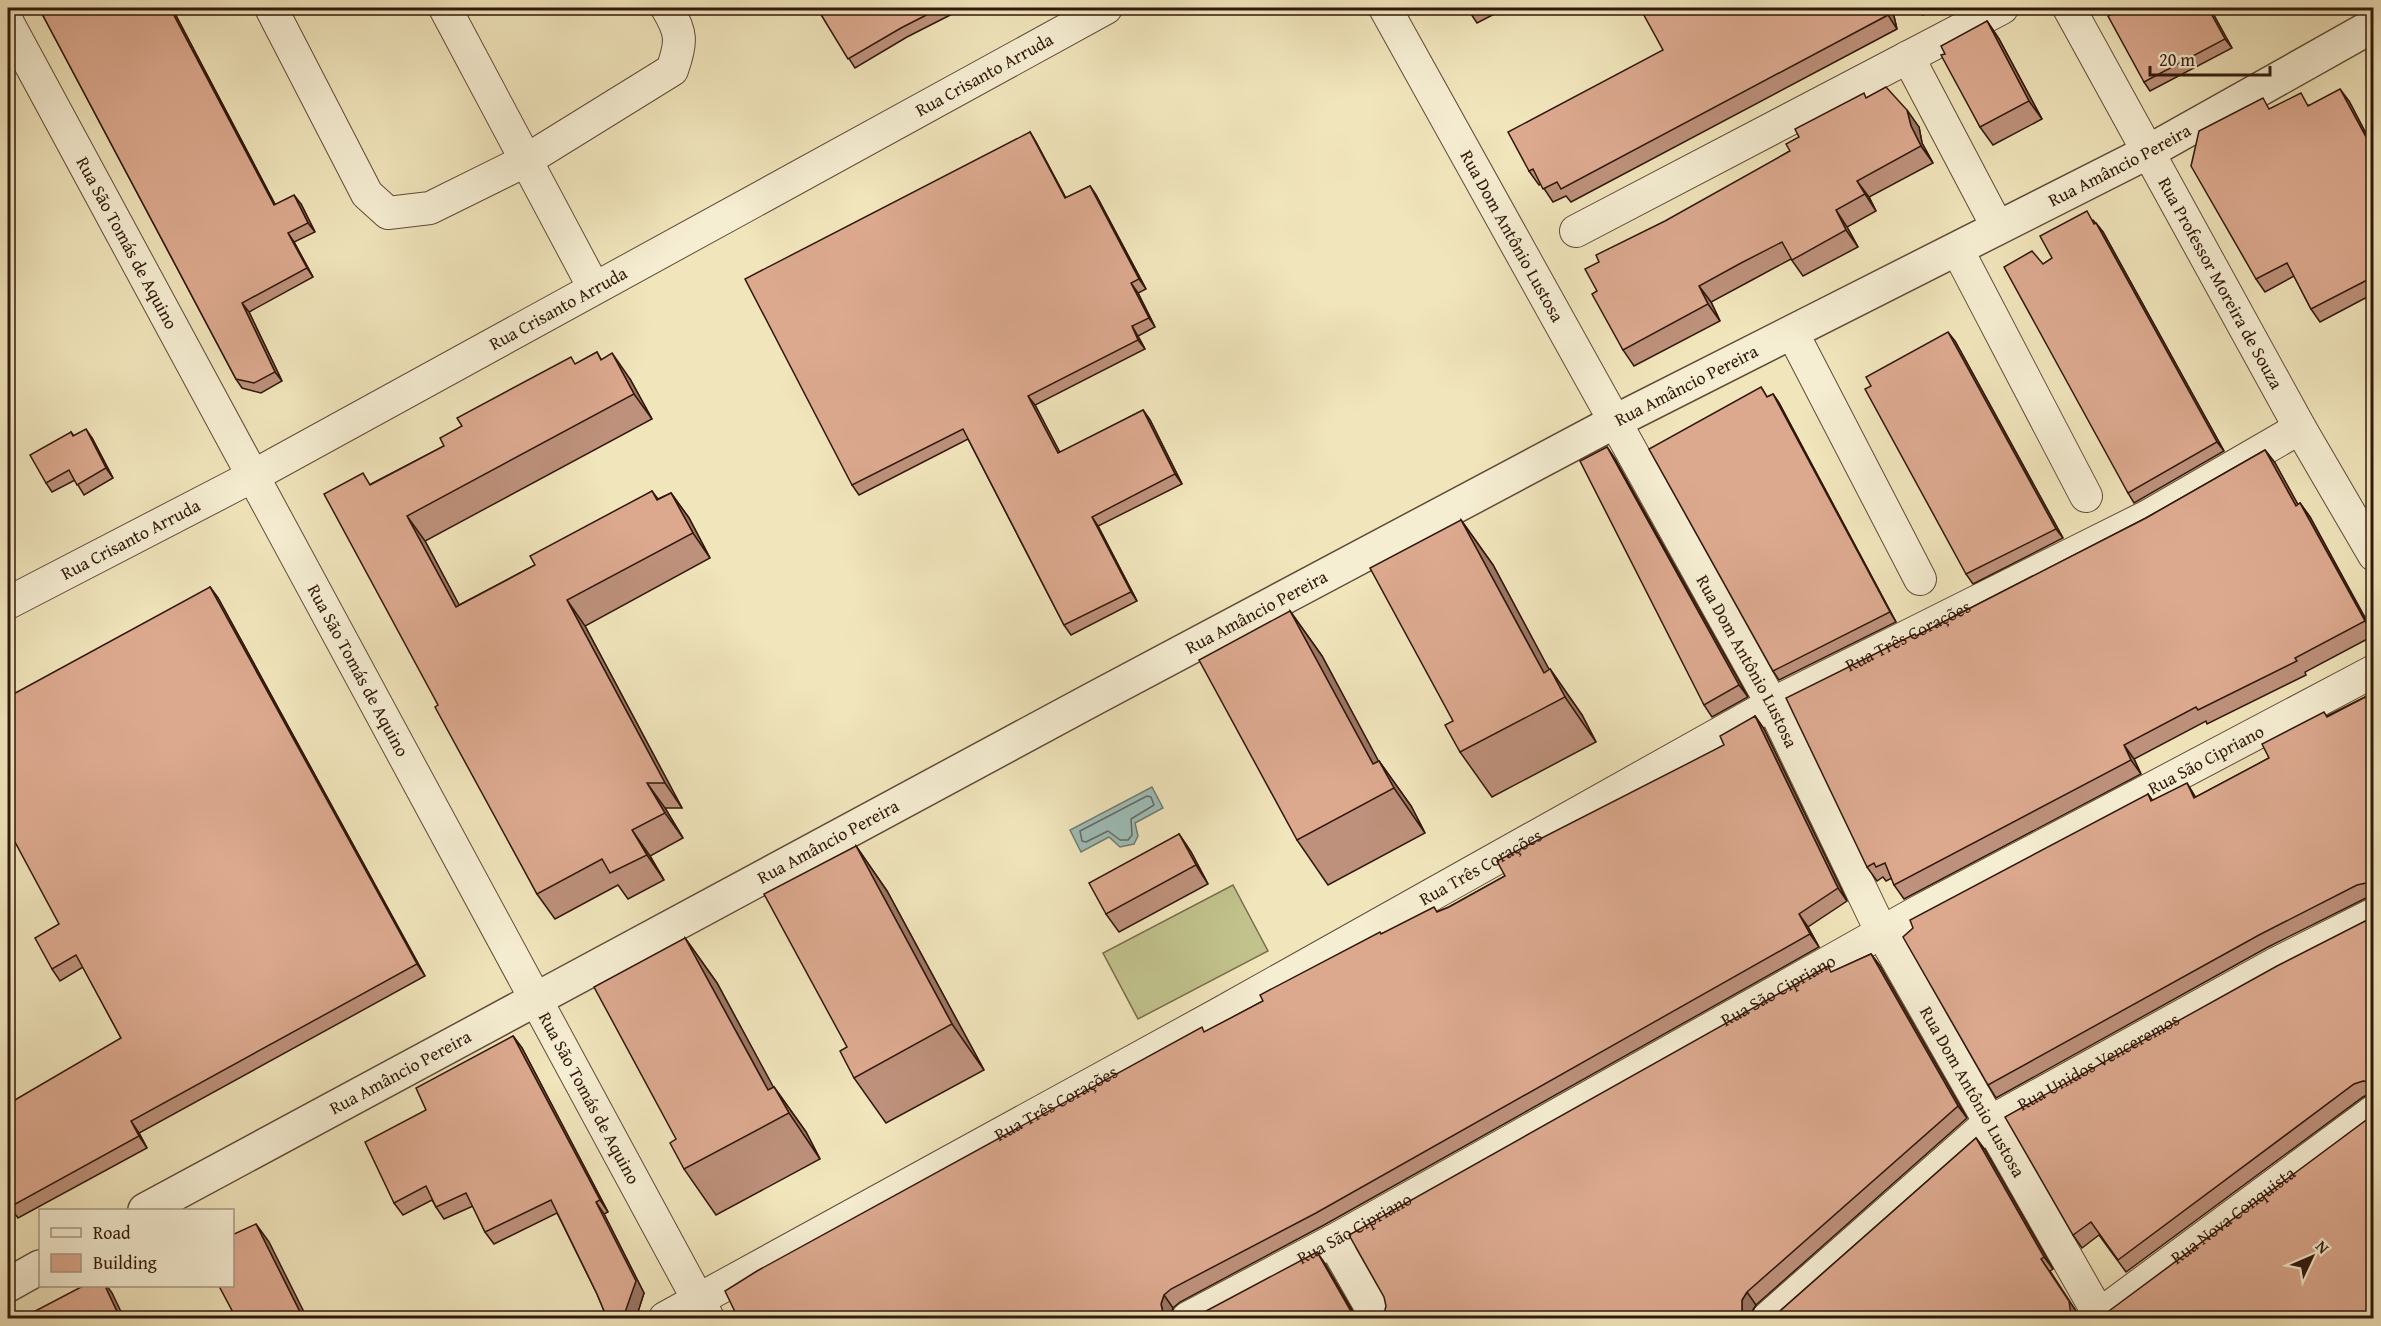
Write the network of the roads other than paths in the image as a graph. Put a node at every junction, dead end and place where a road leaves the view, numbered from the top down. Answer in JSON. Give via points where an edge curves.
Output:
{"nodes":[{"id":1,"x":271,"y":8,"type":"edge"},
{"id":2,"x":445,"y":8,"type":"edge"},
{"id":3,"x":667,"y":8,"type":"edge"},
{"id":4,"x":1106,"y":8,"type":"edge"},
{"id":5,"x":1384,"y":8,"type":"edge"},
{"id":6,"x":2002,"y":8,"type":"edge"},
{"id":7,"x":2069,"y":8,"type":"edge"},
{"id":8,"x":8,"y":23,"type":"edge"},
{"id":9,"x":2373,"y":25,"type":"edge"},
{"id":10,"x":1908,"y":57,"type":"junction"},
{"id":11,"x":2148,"y":152,"type":"junction"},
{"id":12,"x":525,"y":161,"type":"junction"},
{"id":13,"x":1998,"y":228,"type":"junction"},
{"id":14,"x":1576,"y":231,"type":"dead end"},
{"id":15,"x":1958,"y":249,"type":"junction"},
{"id":16,"x":594,"y":288,"type":"junction"},
{"id":17,"x":1792,"y":332,"type":"junction"},
{"id":18,"x":1616,"y":421,"type":"junction"},
{"id":19,"x":2300,"y":428,"type":"junction"},
{"id":20,"x":253,"y":476,"type":"junction"},
{"id":21,"x":2086,"y":496,"type":"dead end"},
{"id":22,"x":2373,"y":555,"type":"edge"},
{"id":23,"x":1920,"y":579,"type":"dead end"},
{"id":24,"x":8,"y":603,"type":"edge"},
{"id":25,"x":2373,"y":671,"type":"edge"},
{"id":26,"x":1772,"y":704,"type":"junction"},
{"id":27,"x":2373,"y":914,"type":"edge"},
{"id":28,"x":1882,"y":933,"type":"junction"},
{"id":29,"x":536,"y":999,"type":"junction"},
{"id":30,"x":2373,"y":1111,"type":"edge"},
{"id":31,"x":1990,"y":1122,"type":"junction"},
{"id":32,"x":147,"y":1209,"type":"edge"},
{"id":33,"x":1333,"y":1240,"type":"junction"},
{"id":34,"x":39,"y":1268,"type":"edge"},
{"id":35,"x":8,"y":1285,"type":"edge"},
{"id":36,"x":703,"y":1309,"type":"edge"},
{"id":37,"x":2098,"y":1317,"type":"edge"},
{"id":38,"x":665,"y":1318,"type":"edge"},
{"id":39,"x":1188,"y":1318,"type":"edge"},
{"id":40,"x":1377,"y":1318,"type":"edge"},
{"id":41,"x":1768,"y":1318,"type":"edge"}],
"edges":[{"from":1,"to":12,"type":"street","via":[[367,194],[388,213],[430,208]]},
{"from":2,"to":12,"type":"street"},
{"from":3,"to":12,"type":"street","via":[[679,28],[680,49],[672,70]]},
{"from":4,"to":16,"type":"street","name":"Rua Crisanto Arruda"},
{"from":5,"to":18,"type":"street","name":"Rua Dom Antônio Lustosa"},
{"from":6,"to":10,"type":"street"},
{"from":7,"to":11,"type":"street","name":"Rua Professor Moreira de Souza"},
{"from":8,"to":20,"type":"street","name":"Rua São Tomás de Aquino"},
{"from":9,"to":11,"type":"street","name":"Rua Amâncio Pereira"},
{"from":10,"to":13,"type":"street"},
{"from":10,"to":14,"type":"street"},
{"from":11,"to":13,"type":"street","name":"Rua Amâncio Pereira"},
{"from":11,"to":19,"type":"street","name":"Rua Professor Moreira de Souza"},
{"from":12,"to":16,"type":"street"},
{"from":13,"to":15,"type":"street","name":"Rua Amâncio Pereira"},
{"from":15,"to":17,"type":"street","name":"Rua Amâncio Pereira"},
{"from":15,"to":21,"type":"street"},
{"from":16,"to":20,"type":"street","name":"Rua Crisanto Arruda"},
{"from":17,"to":18,"type":"street","name":"Rua Amâncio Pereira"},
{"from":17,"to":23,"type":"street"},
{"from":18,"to":26,"type":"street","name":"Rua Dom Antônio Lustosa"},
{"from":18,"to":29,"type":"street","name":"Rua Amâncio Pereira"},
{"from":19,"to":22,"type":"street","name":"Rua Professor Moreira de Souza"},
{"from":19,"to":26,"type":"street","name":"Rua Três Corações","via":[[2148,516]]},
{"from":20,"to":24,"type":"street","name":"Rua Crisanto Arruda"},
{"from":20,"to":29,"type":"street","name":"Rua São Tomás de Aquino"},
{"from":25,"to":28,"type":"street","name":"Rua São Cipriano"},
{"from":26,"to":28,"type":"street","name":"Rua Dom Antônio Lustosa"},
{"from":26,"to":36,"type":"street","name":"Rua Três Corações"},
{"from":27,"to":31,"type":"street","name":"Rua Unidos Venceremos"},
{"from":28,"to":31,"type":"street","name":"Rua Dom Antônio Lustosa"},
{"from":28,"to":33,"type":"street","name":"Rua São Cipriano"},
{"from":29,"to":32,"type":"street","name":"Rua Amâncio Pereira"},
{"from":29,"to":36,"type":"street","name":"Rua São Tomás de Aquino"},
{"from":30,"to":37,"type":"street","name":"Rua Nova Conquista"},
{"from":31,"to":37,"type":"street","name":"Rua Dom Antônio Lustosa"},
{"from":31,"to":41,"type":"street","name":"Rua Unidos Venceremos"},
{"from":33,"to":39,"type":"street","name":"Rua São Cipriano"},
{"from":33,"to":40,"type":"street"},
{"from":34,"to":35,"type":"street"},
{"from":36,"to":38,"type":"street","name":"Rua Três Corações"}]}
